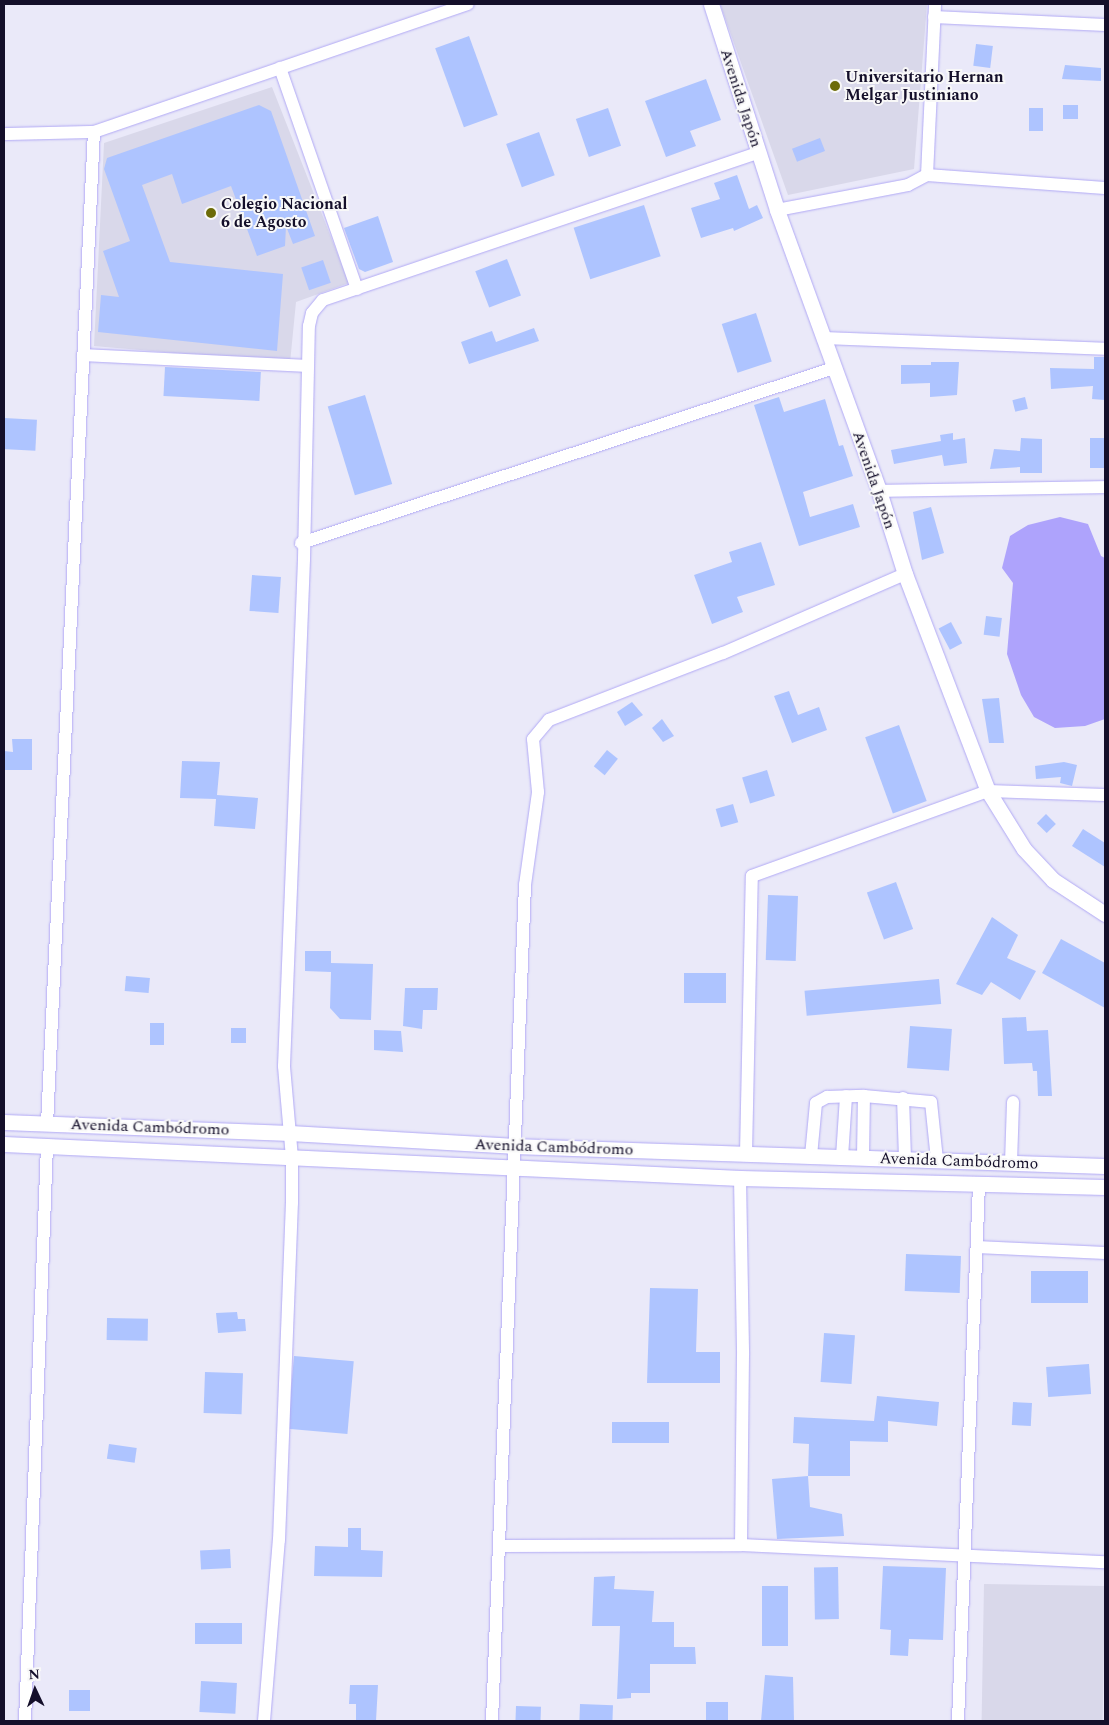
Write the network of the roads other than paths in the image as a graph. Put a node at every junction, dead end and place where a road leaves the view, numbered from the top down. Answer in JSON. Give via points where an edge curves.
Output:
{"nodes":[{"id":1,"x":468,"y":4,"type":"edge"},
{"id":2,"x":711,"y":4,"type":"edge"},
{"id":3,"x":936,"y":4,"type":"edge"},
{"id":4,"x":934,"y":17,"type":"junction"},
{"id":5,"x":1105,"y":25,"type":"edge"},
{"id":6,"x":280,"y":68,"type":"junction"},
{"id":7,"x":94,"y":132,"type":"junction"},
{"id":8,"x":4,"y":134,"type":"edge"},
{"id":9,"x":759,"y":152,"type":"junction"},
{"id":10,"x":927,"y":175,"type":"junction"},
{"id":11,"x":1105,"y":188,"type":"edge"},
{"id":12,"x":777,"y":210,"type":"junction"},
{"id":13,"x":357,"y":289,"type":"junction"},
{"id":14,"x":823,"y":338,"type":"junction"},
{"id":15,"x":1105,"y":349,"type":"edge"},
{"id":16,"x":83,"y":355,"type":"junction"},
{"id":17,"x":308,"y":366,"type":"junction"},
{"id":18,"x":834,"y":368,"type":"junction"},
{"id":19,"x":1105,"y":487,"type":"edge"},
{"id":20,"x":879,"y":491,"type":"junction"},
{"id":21,"x":302,"y":543,"type":"junction"},
{"id":22,"x":906,"y":574,"type":"junction"},
{"id":23,"x":988,"y":791,"type":"junction"},
{"id":24,"x":1105,"y":795,"type":"edge"},
{"id":25,"x":1105,"y":914,"type":"edge"},
{"id":26,"x":846,"y":1096,"type":"junction"},
{"id":27,"x":864,"y":1096,"type":"junction"},
{"id":28,"x":904,"y":1098,"type":"junction"},
{"id":29,"x":1013,"y":1102,"type":"dead end"},
{"id":30,"x":4,"y":1122,"type":"edge"},
{"id":31,"x":47,"y":1124,"type":"junction"},
{"id":32,"x":290,"y":1132,"type":"junction"},
{"id":33,"x":4,"y":1144,"type":"edge"},
{"id":34,"x":47,"y":1146,"type":"junction"},
{"id":35,"x":513,"y":1146,"type":"junction"},
{"id":36,"x":746,"y":1154,"type":"junction"},
{"id":37,"x":811,"y":1156,"type":"junction"},
{"id":38,"x":842,"y":1157,"type":"junction"},
{"id":39,"x":863,"y":1157,"type":"junction"},
{"id":40,"x":292,"y":1158,"type":"junction"},
{"id":41,"x":905,"y":1159,"type":"junction"},
{"id":42,"x":938,"y":1160,"type":"junction"},
{"id":43,"x":1011,"y":1163,"type":"junction"},
{"id":44,"x":512,"y":1166,"type":"junction"},
{"id":45,"x":1105,"y":1166,"type":"edge"},
{"id":46,"x":740,"y":1178,"type":"junction"},
{"id":47,"x":978,"y":1184,"type":"junction"},
{"id":48,"x":1105,"y":1187,"type":"edge"},
{"id":49,"x":977,"y":1247,"type":"junction"},
{"id":50,"x":1105,"y":1252,"type":"edge"},
{"id":51,"x":741,"y":1545,"type":"junction"},
{"id":52,"x":500,"y":1546,"type":"junction"},
{"id":53,"x":966,"y":1555,"type":"junction"},
{"id":54,"x":1105,"y":1562,"type":"edge"},
{"id":55,"x":25,"y":1721,"type":"edge"},
{"id":56,"x":264,"y":1721,"type":"edge"},
{"id":57,"x":492,"y":1721,"type":"edge"},
{"id":58,"x":958,"y":1721,"type":"edge"}],
"edges":[{"from":1,"to":6,"type":"street"},
{"from":2,"to":9,"type":"street","name":"Avenida Japón"},
{"from":3,"to":4,"type":"street"},
{"from":4,"to":5,"type":"street"},
{"from":4,"to":10,"type":"street"},
{"from":6,"to":7,"type":"street"},
{"from":6,"to":13,"type":"street"},
{"from":7,"to":8,"type":"street"},
{"from":7,"to":16,"type":"street"},
{"from":9,"to":12,"type":"street","name":"Avenida Japón"},
{"from":9,"to":13,"type":"street"},
{"from":10,"to":11,"type":"street"},
{"from":10,"to":12,"type":"street","via":[[908,185]]},
{"from":12,"to":14,"type":"street","name":"Avenida Japón"},
{"from":13,"to":17,"type":"street","via":[[323,300],[312,313]]},
{"from":14,"to":15,"type":"street"},
{"from":14,"to":18,"type":"street","name":"Avenida Japón"},
{"from":16,"to":17,"type":"street"},
{"from":16,"to":31,"type":"street"},
{"from":17,"to":21,"type":"street"},
{"from":18,"to":20,"type":"street","name":"Avenida Japón"},
{"from":18,"to":21,"type":"street"},
{"from":19,"to":20,"type":"street"},
{"from":20,"to":22,"type":"street","name":"Avenida Japón"},
{"from":21,"to":32,"type":"street","via":[[304,559],[284,1066]]},
{"from":22,"to":23,"type":"street","name":"Avenida Japón"},
{"from":22,"to":35,"type":"street","via":[[723,653],[549,720],[533,739],[538,792],[525,885]]},
{"from":23,"to":24,"type":"street"},
{"from":23,"to":25,"type":"street","name":"Avenida Japón","via":[[1024,848],[1053,880]]},
{"from":23,"to":36,"type":"street","via":[[752,876]]},
{"from":26,"to":27,"type":"street"},
{"from":26,"to":37,"type":"street","via":[[827,1097],[816,1103]]},
{"from":26,"to":38,"type":"street"},
{"from":27,"to":28,"type":"street"},
{"from":27,"to":39,"type":"street"},
{"from":28,"to":41,"type":"street"},
{"from":28,"to":42,"type":"street","via":[[931,1102]]},
{"from":29,"to":43,"type":"street"},
{"from":30,"to":31,"type":"street","name":"Avenida Cambódromo"},
{"from":31,"to":32,"type":"street","name":"Avenida Cambódromo"},
{"from":32,"to":35,"type":"street","name":"Avenida Cambódromo"},
{"from":32,"to":40,"type":"street"},
{"from":33,"to":34,"type":"street","name":"Avenida Cambódromo"},
{"from":34,"to":40,"type":"street","name":"Avenida Cambódromo"},
{"from":34,"to":55,"type":"street"},
{"from":35,"to":36,"type":"street","name":"Avenida Cambódromo"},
{"from":35,"to":44,"type":"street"},
{"from":36,"to":37,"type":"street","name":"Avenida Cambódromo"},
{"from":37,"to":38,"type":"street","name":"Avenida Cambódromo"},
{"from":38,"to":39,"type":"street","name":"Avenida Cambódromo"},
{"from":39,"to":41,"type":"street","name":"Avenida Cambódromo"},
{"from":40,"to":44,"type":"street","name":"Avenida Cambódromo"},
{"from":40,"to":56,"type":"street","via":[[279,1540]]},
{"from":41,"to":42,"type":"street","name":"Avenida Cambódromo"},
{"from":42,"to":43,"type":"street","name":"Avenida Cambódromo"},
{"from":43,"to":45,"type":"street","name":"Avenida Cambódromo"},
{"from":44,"to":46,"type":"street","name":"Avenida Cambódromo"},
{"from":44,"to":52,"type":"street"},
{"from":46,"to":47,"type":"street","name":"Avenida Cambódromo"},
{"from":46,"to":51,"type":"street","via":[[743,1355]]},
{"from":47,"to":48,"type":"street","name":"Avenida Cambódromo"},
{"from":47,"to":49,"type":"street"},
{"from":49,"to":50,"type":"street"},
{"from":49,"to":53,"type":"street"},
{"from":51,"to":52,"type":"street"},
{"from":51,"to":53,"type":"street"},
{"from":52,"to":57,"type":"street"},
{"from":53,"to":54,"type":"street"},
{"from":53,"to":58,"type":"street"}]}
